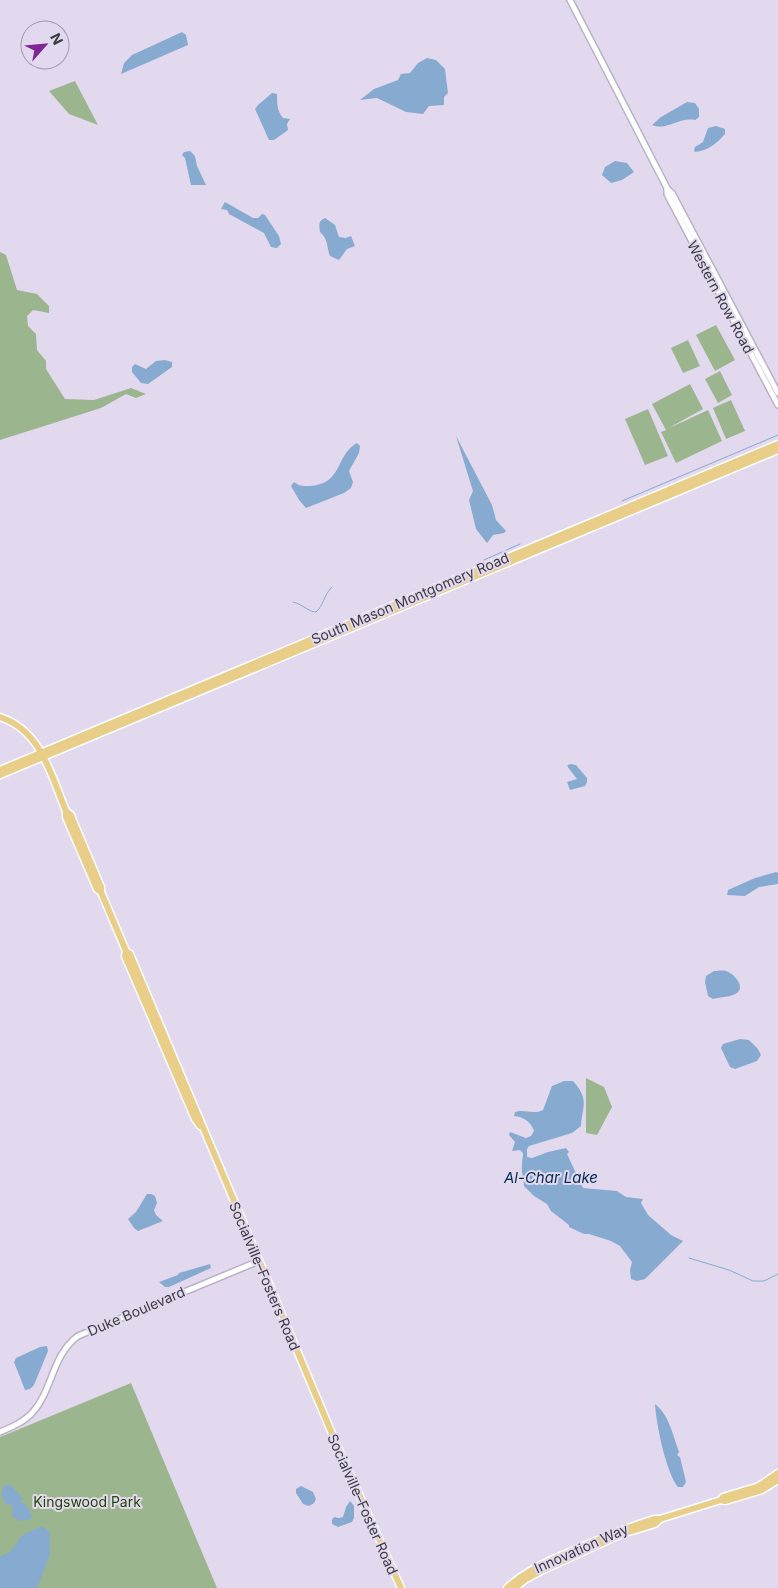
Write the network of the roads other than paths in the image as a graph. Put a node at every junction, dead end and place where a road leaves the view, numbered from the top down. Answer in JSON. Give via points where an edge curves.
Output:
{"nodes":[{"id":1,"x":570,"y":0,"type":"edge"},
{"id":2,"x":666,"y":188,"type":"junction"},
{"id":3,"x":778,"y":393,"type":"edge"},
{"id":4,"x":778,"y":405,"type":"edge"},
{"id":5,"x":778,"y":444,"type":"edge"},
{"id":6,"x":778,"y":450,"type":"edge"},
{"id":7,"x":0,"y":716,"type":"edge"},
{"id":8,"x":42,"y":755,"type":"junction"},
{"id":9,"x":0,"y":770,"type":"edge"},
{"id":10,"x":0,"y":775,"type":"edge"},
{"id":11,"x":259,"y":1261,"type":"junction"},
{"id":12,"x":327,"y":1421,"type":"joint"},
{"id":13,"x":0,"y":1432,"type":"edge"},
{"id":14,"x":778,"y":1474,"type":"edge"},
{"id":15,"x":778,"y":1480,"type":"edge"},
{"id":16,"x":721,"y":1500,"type":"junction"},
{"id":17,"x":660,"y":1519,"type":"junction"},
{"id":18,"x":400,"y":1587,"type":"edge"},
{"id":19,"x":507,"y":1588,"type":"edge"},
{"id":20,"x":515,"y":1588,"type":"edge"}],
"edges":[{"from":1,"to":2,"type":"street","name":"Western Row Road"},
{"from":2,"to":3,"type":"street","name":"Western Row Road","via":[[672,193]]},
{"from":2,"to":4,"type":"street","name":"Western Row Road"},
{"from":5,"to":8,"type":"main road","name":"South Mason Montgomery Road"},
{"from":6,"to":8,"type":"main road","name":"South Mason Montgomery Road"},
{"from":7,"to":8,"type":"main road","name":"Socialville–Fosters Road","via":[[25,731]]},
{"from":8,"to":9,"type":"main road"},
{"from":8,"to":10,"type":"main road"},
{"from":8,"to":11,"type":"main road","name":"Socialville–Fosters Road","via":[[96,889],[101,892],[130,954]]},
{"from":11,"to":12,"type":"main road","name":"Socialville–Fosters Road"},
{"from":11,"to":13,"type":"street","name":"Duke Boulevard","via":[[78,1336],[59,1356],[33,1412]]},
{"from":12,"to":18,"type":"main road","name":"Socialville–Foster Road"},
{"from":14,"to":16,"type":"main road","name":"Innovation Way","via":[[763,1485]]},
{"from":15,"to":16,"type":"main road","name":"Innovation Way","via":[[762,1490]]},
{"from":16,"to":17,"type":"main road","name":"Innovation Way"},
{"from":17,"to":19,"type":"main road","name":"Innovation Way","via":[[623,1529],[542,1564]]},
{"from":17,"to":20,"type":"main road","name":"Innovation Way","via":[[655,1524],[622,1534],[541,1571]]}]}
